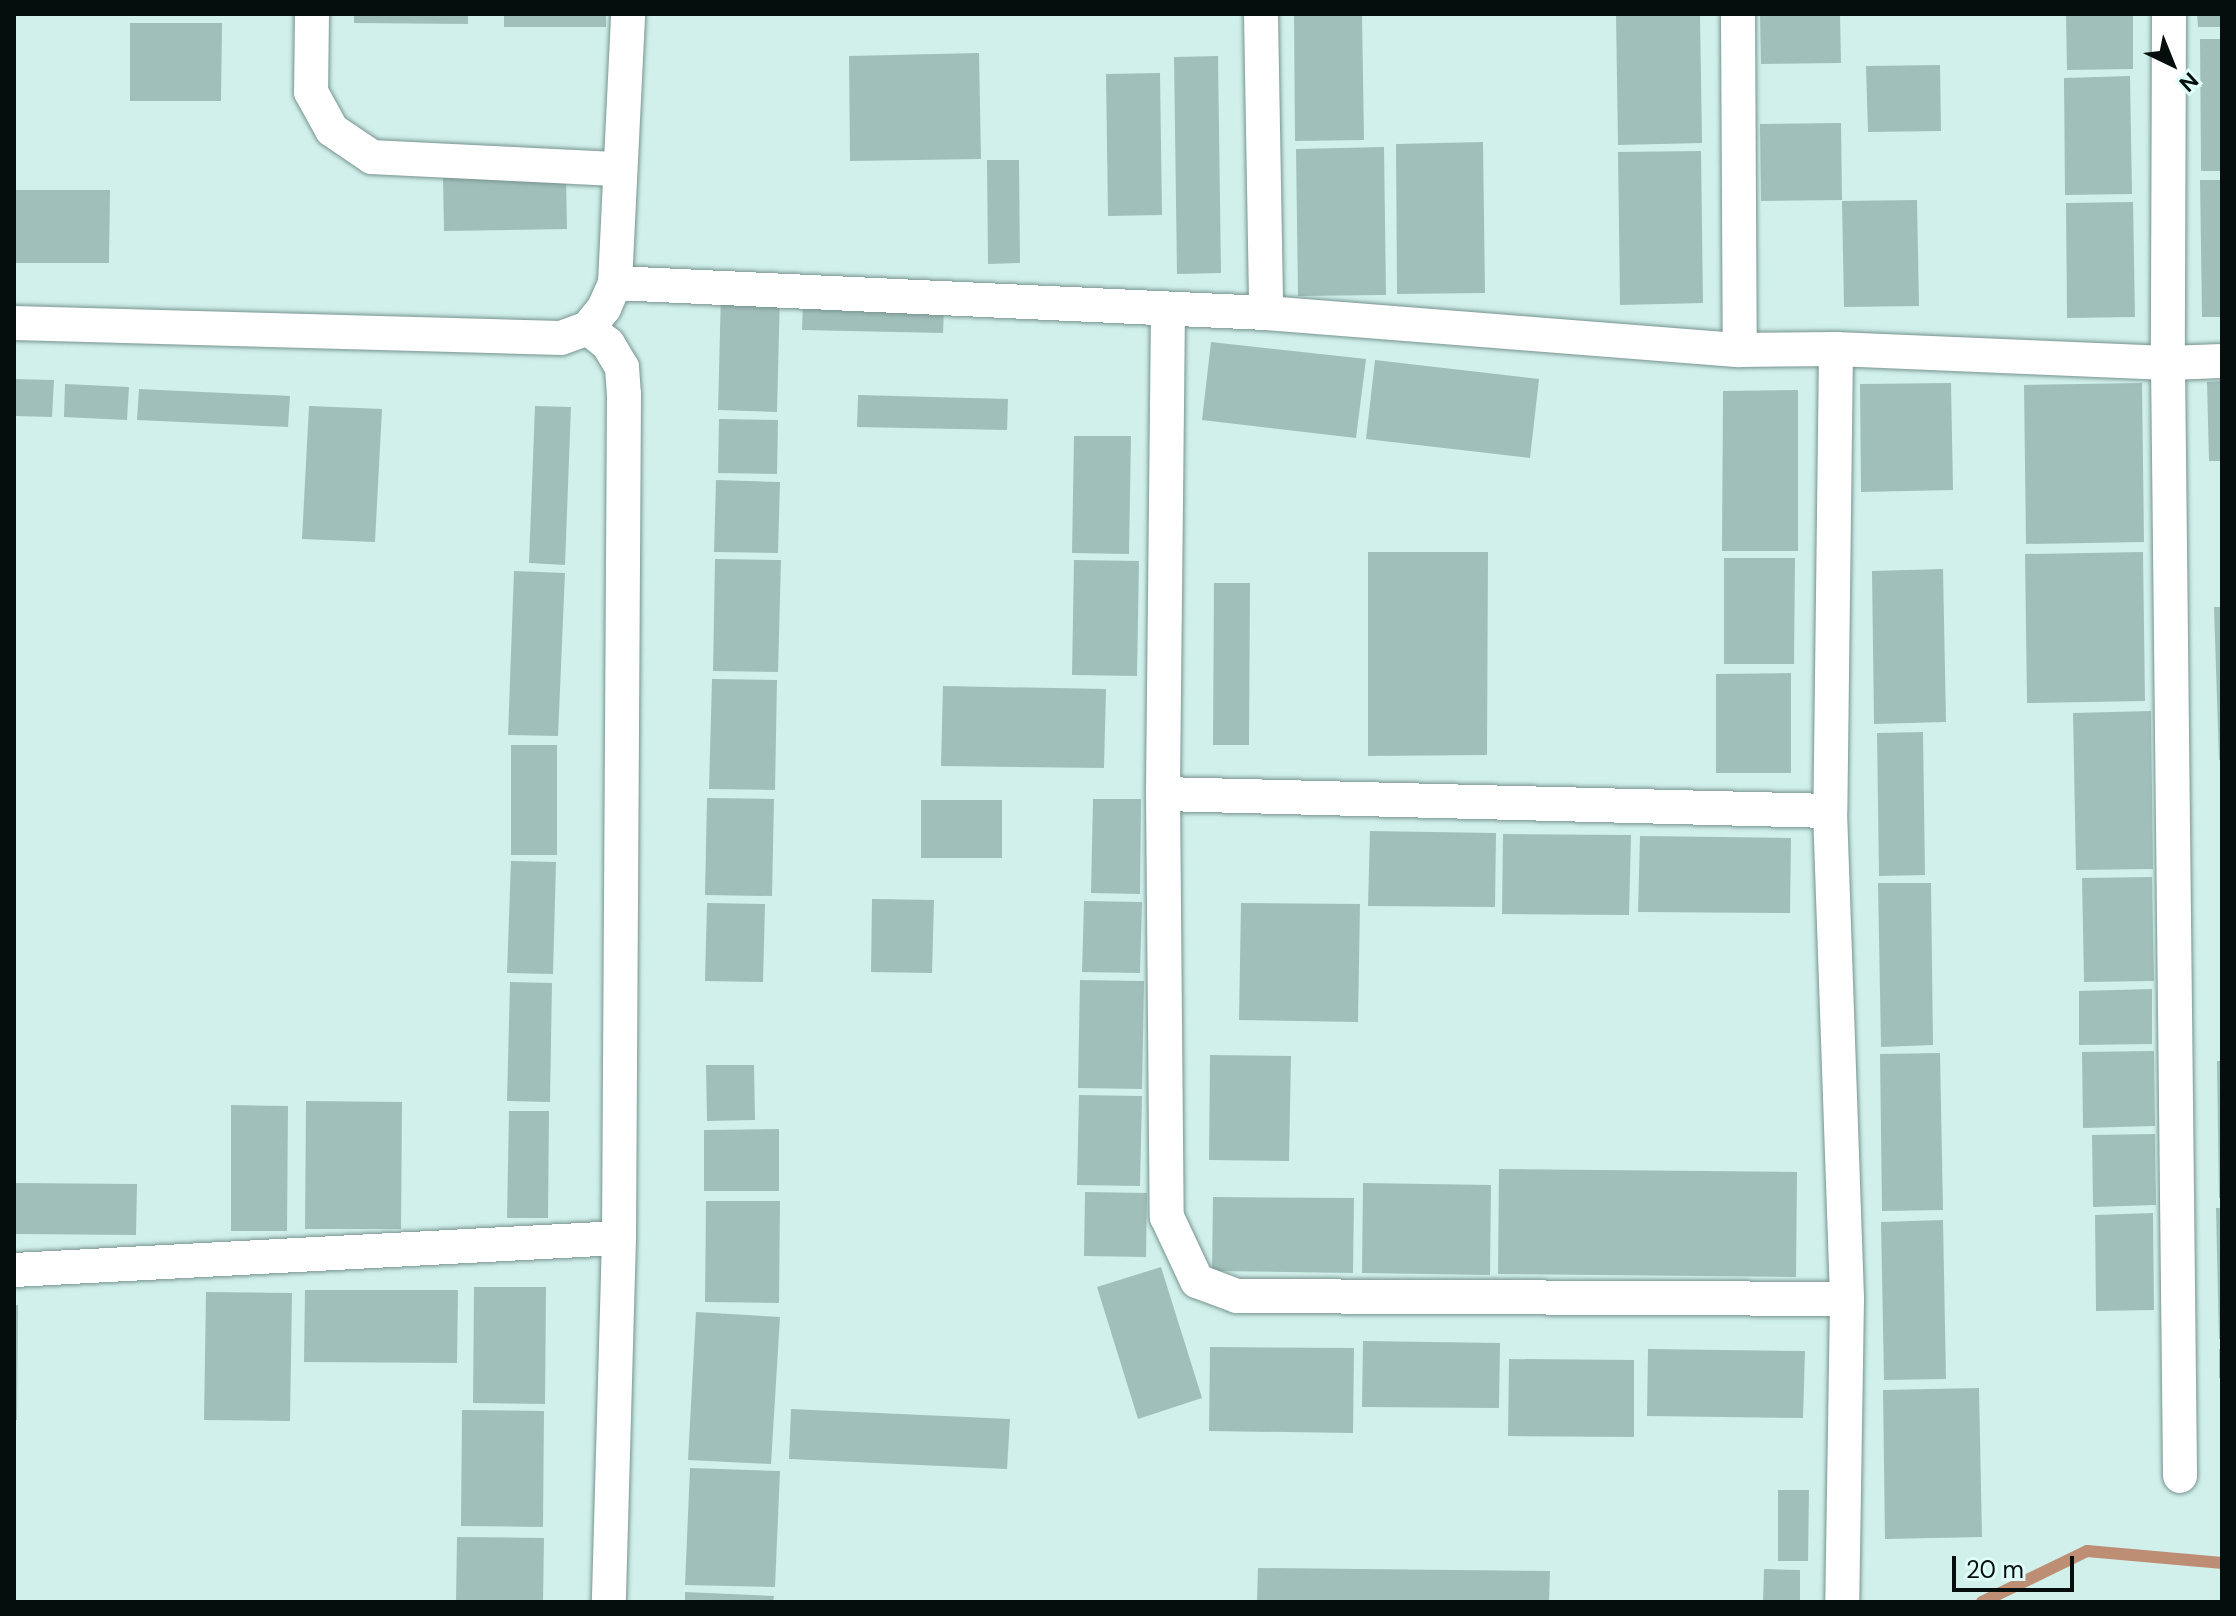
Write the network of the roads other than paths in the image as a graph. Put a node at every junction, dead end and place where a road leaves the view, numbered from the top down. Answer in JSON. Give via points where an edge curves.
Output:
{"nodes":[{"id":1,"x":312,"y":14,"type":"edge"},
{"id":2,"x":628,"y":14,"type":"edge"},
{"id":3,"x":1261,"y":14,"type":"edge"},
{"id":4,"x":1738,"y":14,"type":"edge"},
{"id":5,"x":2169,"y":14,"type":"edge"},
{"id":6,"x":619,"y":169,"type":"junction"},
{"id":7,"x":615,"y":283,"type":"junction"},
{"id":8,"x":1168,"y":309,"type":"junction"},
{"id":9,"x":1266,"y":313,"type":"junction"},
{"id":10,"x":14,"y":323,"type":"edge"},
{"id":11,"x":588,"y":328,"type":"junction"},
{"id":12,"x":1836,"y":349,"type":"junction"},
{"id":13,"x":1740,"y":350,"type":"junction"},
{"id":14,"x":2222,"y":361,"type":"edge"},
{"id":15,"x":2168,"y":363,"type":"junction"},
{"id":16,"x":1163,"y":794,"type":"junction"},
{"id":17,"x":1830,"y":811,"type":"junction"},
{"id":18,"x":619,"y":1238,"type":"junction"},
{"id":19,"x":14,"y":1270,"type":"edge"},
{"id":20,"x":1847,"y":1299,"type":"junction"},
{"id":21,"x":2180,"y":1476,"type":"dead end"},
{"id":22,"x":609,"y":1602,"type":"edge"},
{"id":23,"x":1842,"y":1602,"type":"edge"}],
"edges":[{"from":1,"to":6,"type":"street","via":[[311,92],[332,130],[372,157]]},
{"from":2,"to":6,"type":"street"},
{"from":3,"to":9,"type":"street"},
{"from":4,"to":13,"type":"street"},
{"from":5,"to":15,"type":"street"},
{"from":6,"to":7,"type":"street"},
{"from":7,"to":8,"type":"street"},
{"from":7,"to":11,"type":"street"},
{"from":8,"to":9,"type":"street"},
{"from":8,"to":16,"type":"street"},
{"from":9,"to":13,"type":"street"},
{"from":10,"to":11,"type":"street","via":[[561,338]]},
{"from":11,"to":18,"type":"street","via":[[608,344],[622,367],[624,394]]},
{"from":12,"to":13,"type":"street"},
{"from":12,"to":15,"type":"street"},
{"from":12,"to":17,"type":"street"},
{"from":14,"to":15,"type":"street"},
{"from":15,"to":21,"type":"street"},
{"from":16,"to":17,"type":"street"},
{"from":16,"to":20,"type":"street","via":[[1167,1217],[1197,1281],[1237,1296]]},
{"from":17,"to":20,"type":"street"},
{"from":18,"to":19,"type":"street"},
{"from":18,"to":22,"type":"street"},
{"from":20,"to":23,"type":"street"}]}
